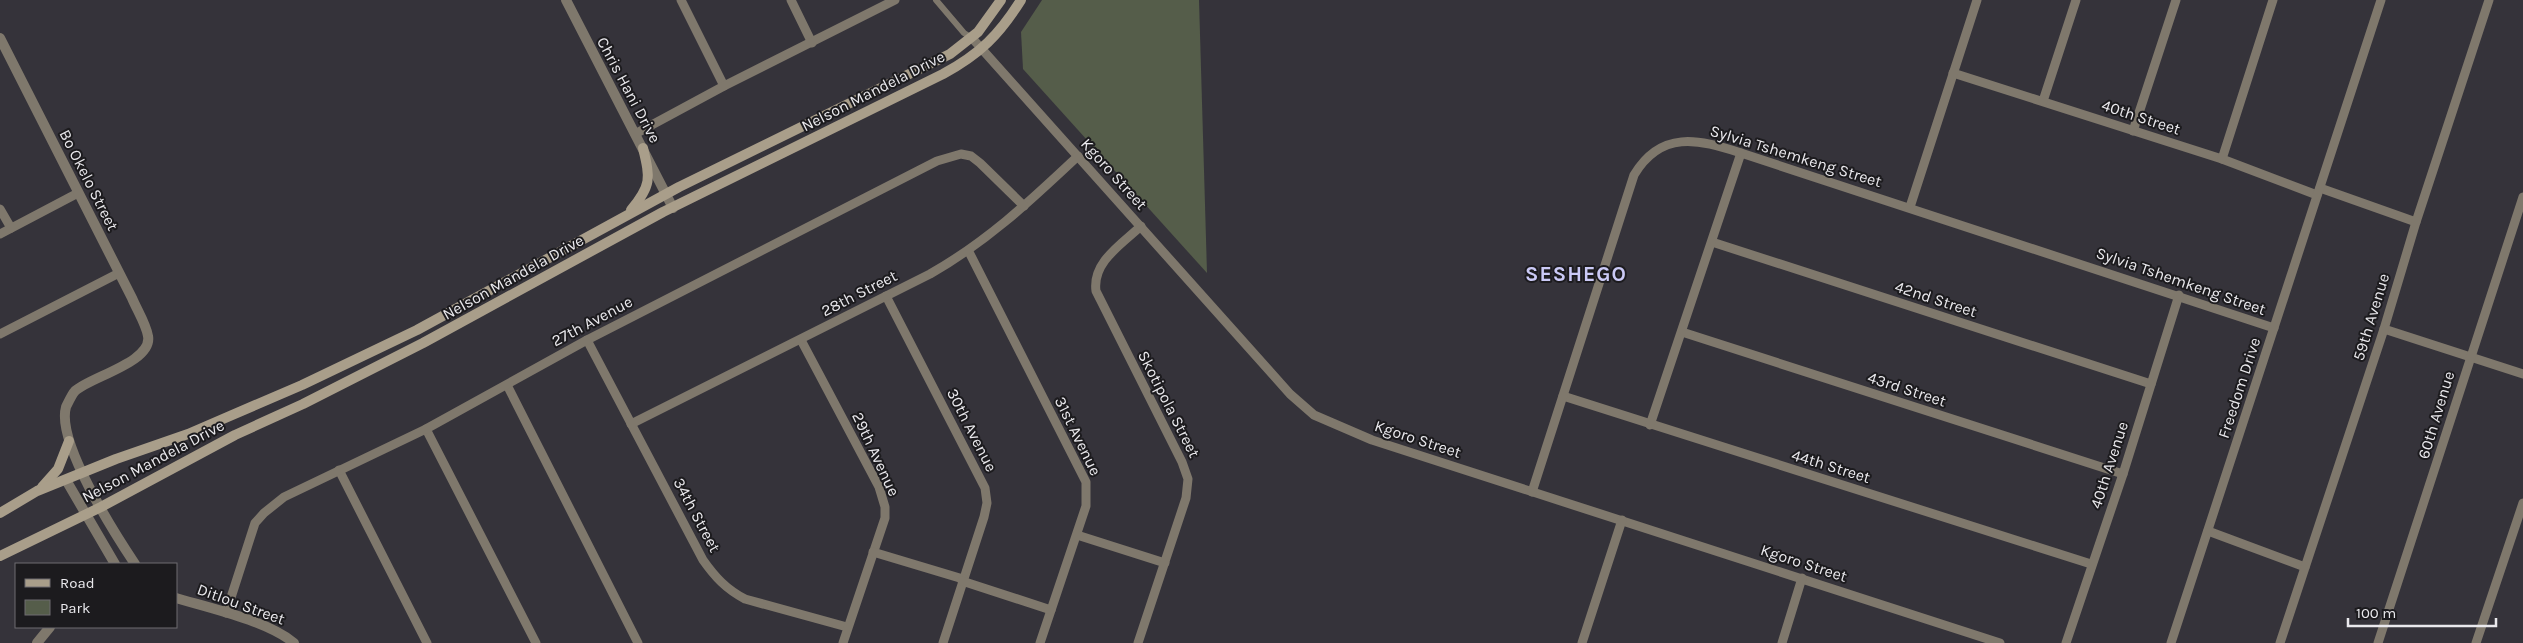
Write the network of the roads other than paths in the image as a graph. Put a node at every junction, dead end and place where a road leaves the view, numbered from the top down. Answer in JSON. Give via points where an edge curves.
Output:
{"nodes":[{"id":1,"x":566,"y":0,"type":"edge"},
{"id":2,"x":681,"y":0,"type":"edge"},
{"id":3,"x":791,"y":0,"type":"edge"},
{"id":4,"x":936,"y":0,"type":"edge"},
{"id":5,"x":1001,"y":0,"type":"edge"},
{"id":6,"x":1021,"y":0,"type":"edge"},
{"id":7,"x":1977,"y":0,"type":"edge"},
{"id":8,"x":2076,"y":0,"type":"edge"},
{"id":9,"x":2176,"y":0,"type":"edge"},
{"id":10,"x":2273,"y":0,"type":"edge"},
{"id":11,"x":2381,"y":0,"type":"edge"},
{"id":12,"x":2489,"y":0,"type":"edge"},
{"id":13,"x":892,"y":1,"type":"edge"},
{"id":14,"x":0,"y":38,"type":"edge"},
{"id":15,"x":972,"y":38,"type":"junction"},
{"id":16,"x":812,"y":43,"type":"junction"},
{"id":17,"x":982,"y":51,"type":"junction"},
{"id":18,"x":1953,"y":73,"type":"junction"},
{"id":19,"x":724,"y":86,"type":"junction"},
{"id":20,"x":2043,"y":100,"type":"junction"},
{"id":21,"x":2133,"y":131,"type":"junction"},
{"id":22,"x":635,"y":134,"type":"junction"},
{"id":23,"x":643,"y":148,"type":"junction"},
{"id":24,"x":1741,"y":152,"type":"junction"},
{"id":25,"x":1078,"y":156,"type":"junction"},
{"id":26,"x":2222,"y":159,"type":"junction"},
{"id":27,"x":2318,"y":192,"type":"junction"},
{"id":28,"x":78,"y":193,"type":"junction"},
{"id":29,"x":666,"y":194,"type":"junction"},
{"id":30,"x":2523,"y":197,"type":"edge"},
{"id":31,"x":1024,"y":206,"type":"junction"},
{"id":32,"x":1910,"y":207,"type":"junction"},
{"id":33,"x":673,"y":208,"type":"junction"},
{"id":34,"x":0,"y":209,"type":"edge"},
{"id":35,"x":626,"y":216,"type":"junction"},
{"id":36,"x":2416,"y":222,"type":"junction"},
{"id":37,"x":1141,"y":226,"type":"junction"},
{"id":38,"x":11,"y":228,"type":"junction"},
{"id":39,"x":0,"y":234,"type":"edge"},
{"id":40,"x":1712,"y":242,"type":"junction"},
{"id":41,"x":969,"y":252,"type":"junction"},
{"id":42,"x":119,"y":273,"type":"junction"},
{"id":43,"x":2179,"y":295,"type":"junction"},
{"id":44,"x":886,"y":296,"type":"junction"},
{"id":45,"x":2274,"y":328,"type":"junction"},
{"id":46,"x":2384,"y":329,"type":"junction"},
{"id":47,"x":1682,"y":332,"type":"junction"},
{"id":48,"x":0,"y":334,"type":"edge"},
{"id":49,"x":587,"y":340,"type":"junction"},
{"id":50,"x":801,"y":340,"type":"junction"},
{"id":51,"x":2470,"y":356,"type":"junction"},
{"id":52,"x":2523,"y":374,"type":"edge"},
{"id":53,"x":2151,"y":384,"type":"junction"},
{"id":54,"x":507,"y":385,"type":"junction"},
{"id":55,"x":1563,"y":396,"type":"junction"},
{"id":56,"x":631,"y":424,"type":"junction"},
{"id":57,"x":1650,"y":425,"type":"junction"},
{"id":58,"x":426,"y":428,"type":"junction"},
{"id":59,"x":69,"y":441,"type":"junction"},
{"id":60,"x":339,"y":470,"type":"junction"},
{"id":61,"x":82,"y":473,"type":"junction"},
{"id":62,"x":2123,"y":474,"type":"junction"},
{"id":63,"x":66,"y":480,"type":"junction"},
{"id":64,"x":38,"y":492,"type":"junction"},
{"id":65,"x":1532,"y":492,"type":"junction"},
{"id":66,"x":2523,"y":503,"type":"edge"},
{"id":67,"x":101,"y":507,"type":"junction"},
{"id":68,"x":0,"y":513,"type":"edge"},
{"id":69,"x":84,"y":514,"type":"junction"},
{"id":70,"x":1622,"y":520,"type":"junction"},
{"id":71,"x":2208,"y":532,"type":"junction"},
{"id":72,"x":1077,"y":535,"type":"junction"},
{"id":73,"x":873,"y":552,"type":"junction"},
{"id":74,"x":0,"y":556,"type":"edge"},
{"id":75,"x":113,"y":563,"type":"edge"},
{"id":76,"x":134,"y":563,"type":"edge"},
{"id":77,"x":1165,"y":563,"type":"junction"},
{"id":78,"x":2091,"y":564,"type":"junction"},
{"id":79,"x":2305,"y":567,"type":"junction"},
{"id":80,"x":1802,"y":578,"type":"junction"},
{"id":81,"x":963,"y":580,"type":"junction"},
{"id":82,"x":178,"y":599,"type":"edge"},
{"id":83,"x":1051,"y":610,"type":"junction"},
{"id":84,"x":226,"y":613,"type":"junction"},
{"id":85,"x":49,"y":628,"type":"edge"},
{"id":86,"x":847,"y":628,"type":"junction"},
{"id":87,"x":37,"y":643,"type":"edge"},
{"id":88,"x":294,"y":643,"type":"edge"},
{"id":89,"x":427,"y":643,"type":"edge"},
{"id":90,"x":536,"y":643,"type":"edge"},
{"id":91,"x":638,"y":643,"type":"edge"},
{"id":92,"x":843,"y":643,"type":"edge"},
{"id":93,"x":942,"y":643,"type":"edge"},
{"id":94,"x":1040,"y":643,"type":"edge"},
{"id":95,"x":1138,"y":643,"type":"edge"},
{"id":96,"x":1582,"y":643,"type":"edge"},
{"id":97,"x":1782,"y":643,"type":"edge"},
{"id":98,"x":2000,"y":643,"type":"edge"},
{"id":99,"x":2066,"y":643,"type":"edge"},
{"id":100,"x":2171,"y":643,"type":"edge"},
{"id":101,"x":2280,"y":643,"type":"edge"},
{"id":102,"x":2378,"y":643,"type":"edge"},
{"id":103,"x":2476,"y":643,"type":"edge"}],
"edges":[{"from":1,"to":22,"type":"street","name":"Chris Hani Drive"},
{"from":2,"to":19,"type":"street"},
{"from":3,"to":16,"type":"street"},
{"from":4,"to":15,"type":"street"},
{"from":5,"to":15,"type":"main road","name":"Nelson Mandela Drive"},
{"from":6,"to":17,"type":"main road","name":"Nelson Mandela Drive","via":[[1005,26]]},
{"from":7,"to":18,"type":"street"},
{"from":8,"to":20,"type":"street"},
{"from":9,"to":21,"type":"street"},
{"from":10,"to":26,"type":"street"},
{"from":11,"to":27,"type":"street","name":"Freedom Drive"},
{"from":12,"to":36,"type":"street","name":"59th Avenue"},
{"from":13,"to":16,"type":"street"},
{"from":14,"to":28,"type":"street","name":"Bo Okelo Street"},
{"from":15,"to":17,"type":"street","name":"Kgoro Street"},
{"from":15,"to":29,"type":"main road","name":"Nelson Mandela Drive","via":[[950,54]]},
{"from":16,"to":19,"type":"street"},
{"from":17,"to":25,"type":"street","name":"Kgoro Street"},
{"from":17,"to":33,"type":"main road","name":"Nelson Mandela Drive","via":[[935,78]]},
{"from":18,"to":20,"type":"street","name":"40th Street"},
{"from":18,"to":32,"type":"street"},
{"from":19,"to":22,"type":"street"},
{"from":20,"to":21,"type":"street","name":"40th Street"},
{"from":21,"to":26,"type":"street","name":"40th Street"},
{"from":22,"to":23,"type":"street","name":"Chris Hani Drive"},
{"from":23,"to":29,"type":"street","name":"Chris Hani Drive"},
{"from":23,"to":35,"type":"main road","via":[[648,186]]},
{"from":24,"to":32,"type":"street","name":"Sylvia Tshemkeng Street"},
{"from":24,"to":40,"type":"street"},
{"from":24,"to":55,"type":"street","name":"Sylvia Tshemkeng Street","via":[[1692,140],[1660,148],[1640,165],[1634,175]]},
{"from":25,"to":31,"type":"street","name":"28th Street"},
{"from":25,"to":37,"type":"street","name":"Kgoro Street"},
{"from":26,"to":27,"type":"street","name":"40th Street"},
{"from":27,"to":36,"type":"street","name":"40th Street"},
{"from":27,"to":45,"type":"street","name":"Freedom Drive"},
{"from":28,"to":38,"type":"street"},
{"from":28,"to":42,"type":"street","name":"Bo Okelo Street"},
{"from":29,"to":33,"type":"street","name":"Chris Hani Drive"},
{"from":29,"to":35,"type":"main road","name":"Nelson Mandela Drive"},
{"from":30,"to":51,"type":"street","name":"60th Avenue"},
{"from":31,"to":41,"type":"street","name":"28th Street"},
{"from":31,"to":49,"type":"street","name":"27th Avenue","via":[[971,156],[948,157],[828,215]]},
{"from":32,"to":43,"type":"street","name":"Sylvia Tshemkeng Street"},
{"from":33,"to":67,"type":"main road","name":"Nelson Mandela Drive","via":[[424,343],[235,435]]},
{"from":34,"to":38,"type":"street"},
{"from":35,"to":61,"type":"main road","name":"Nelson Mandela Drive","via":[[471,302],[302,385],[188,434]]},
{"from":36,"to":46,"type":"street","name":"59th Avenue"},
{"from":37,"to":65,"type":"street","name":"Kgoro Street","via":[[1290,394],[1314,415],[1372,440]]},
{"from":37,"to":77,"type":"street","name":"Skotipola Street","via":[[1102,262],[1095,283],[1100,302],[1187,474],[1186,498]]},
{"from":38,"to":39,"type":"street"},
{"from":40,"to":47,"type":"street"},
{"from":40,"to":53,"type":"street","name":"42nd Street"},
{"from":41,"to":44,"type":"street","name":"28th Street"},
{"from":41,"to":72,"type":"street","name":"31st Avenue","via":[[1086,482],[1086,506]]},
{"from":42,"to":48,"type":"street"},
{"from":42,"to":59,"type":"street","name":"Bo Okelo Street","via":[[148,336],[148,344],[134,360],[75,391],[66,408],[65,427]]},
{"from":43,"to":45,"type":"street","name":"Sylvia Tshemkeng Street"},
{"from":43,"to":53,"type":"street","name":"40th Avenue"},
{"from":44,"to":50,"type":"street","name":"28th Street"},
{"from":44,"to":81,"type":"street","name":"30th Avenue","via":[[985,488],[984,517]]},
{"from":45,"to":71,"type":"street","name":"Freedom Drive"},
{"from":46,"to":51,"type":"street"},
{"from":46,"to":79,"type":"street","name":"59th Avenue"},
{"from":47,"to":57,"type":"street"},
{"from":47,"to":62,"type":"street","name":"43rd Street"},
{"from":49,"to":54,"type":"street","name":"27th Avenue"},
{"from":49,"to":56,"type":"street","name":"34th Street"},
{"from":50,"to":56,"type":"street","name":"28th Street"},
{"from":50,"to":73,"type":"street","name":"29th Avenue","via":[[883,497],[885,518]]},
{"from":51,"to":52,"type":"street"},
{"from":51,"to":102,"type":"street","name":"60th Avenue"},
{"from":53,"to":62,"type":"street","name":"40th Avenue"},
{"from":54,"to":58,"type":"street","name":"27th Avenue"},
{"from":54,"to":91,"type":"street"},
{"from":55,"to":57,"type":"street","name":"44th Street"},
{"from":55,"to":65,"type":"street","name":"Sylvia Tshemkeng Street"},
{"from":56,"to":86,"type":"street","name":"34th Street","via":[[716,579],[745,599]]},
{"from":57,"to":78,"type":"street","name":"44th Street"},
{"from":58,"to":60,"type":"street","name":"27th Avenue"},
{"from":58,"to":90,"type":"street"},
{"from":59,"to":61,"type":"street"},
{"from":59,"to":64,"type":"main road","via":[[58,470]]},
{"from":60,"to":84,"type":"street","name":"27th Avenue","via":[[284,497],[264,512],[255,524]]},
{"from":60,"to":89,"type":"street"},
{"from":61,"to":63,"type":"main road","name":"Nelson Mandela Drive"},
{"from":61,"to":67,"type":"street"},
{"from":62,"to":78,"type":"street","name":"40th Avenue"},
{"from":63,"to":64,"type":"main road","name":"Nelson Mandela Drive"},
{"from":63,"to":69,"type":"street"},
{"from":64,"to":68,"type":"main road","name":"Nelson Mandela Drive"},
{"from":65,"to":70,"type":"street","name":"Kgoro Street"},
{"from":66,"to":103,"type":"street"},
{"from":67,"to":69,"type":"main road","name":"Nelson Mandela Drive"},
{"from":67,"to":76,"type":"street"},
{"from":69,"to":74,"type":"main road","name":"Nelson Mandela Drive"},
{"from":69,"to":75,"type":"street"},
{"from":70,"to":80,"type":"street","name":"Kgoro Street"},
{"from":70,"to":96,"type":"street"},
{"from":71,"to":79,"type":"street"},
{"from":71,"to":100,"type":"street","name":"Freedom Drive"},
{"from":72,"to":77,"type":"street"},
{"from":72,"to":83,"type":"street","name":"31st Avenue"},
{"from":73,"to":81,"type":"street"},
{"from":73,"to":86,"type":"street","name":"29th Avenue"},
{"from":77,"to":95,"type":"street","name":"Skotipola Street"},
{"from":78,"to":99,"type":"street","name":"40th Avenue"},
{"from":79,"to":101,"type":"street","name":"59th Avenue"},
{"from":80,"to":97,"type":"street"},
{"from":80,"to":98,"type":"street","name":"Kgoro Street"},
{"from":81,"to":83,"type":"street"},
{"from":81,"to":93,"type":"street","name":"30th Avenue"},
{"from":82,"to":84,"type":"street","name":"Ditlou Street"},
{"from":83,"to":94,"type":"street","name":"31st Avenue"},
{"from":84,"to":88,"type":"street","name":"Ditlou Street","via":[[284,634]]},
{"from":85,"to":87,"type":"street"},
{"from":86,"to":92,"type":"street","name":"29th Avenue"}]}
